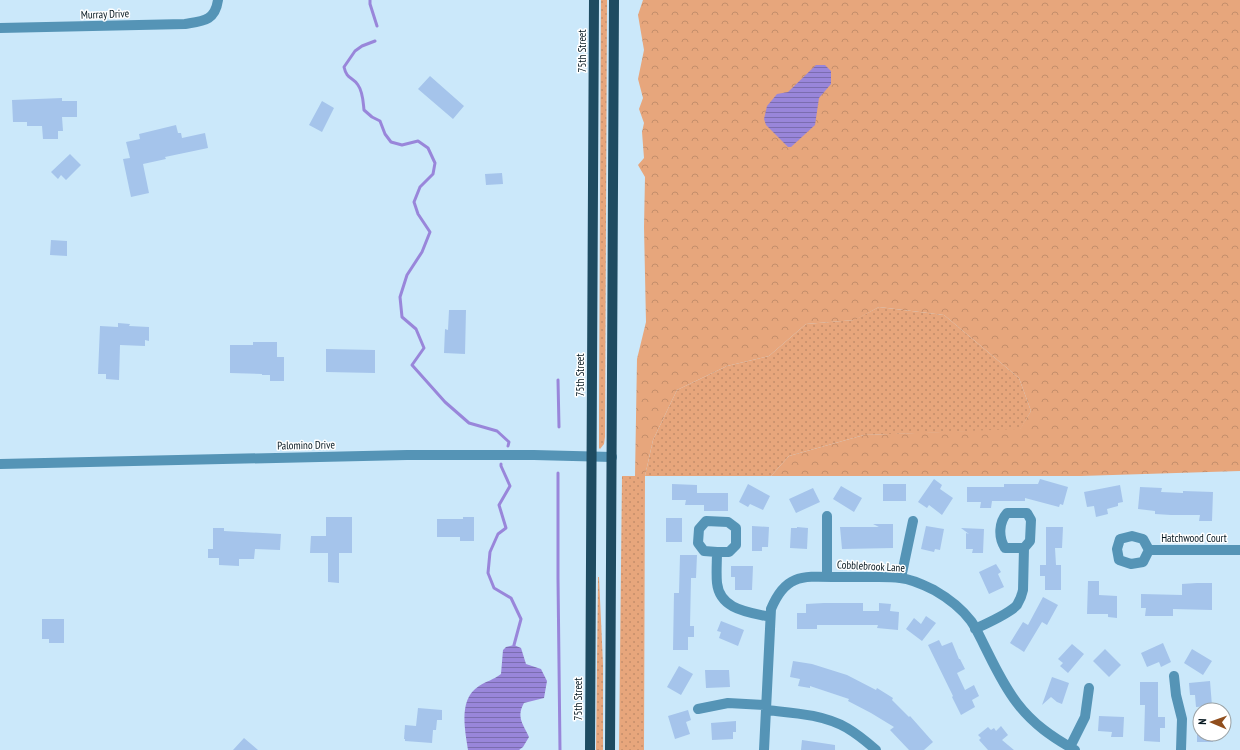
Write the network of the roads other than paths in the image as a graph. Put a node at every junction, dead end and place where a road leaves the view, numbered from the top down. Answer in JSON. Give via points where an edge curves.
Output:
{"nodes":[{"id":1,"x":218,"y":0,"type":"edge"},
{"id":2,"x":594,"y":0,"type":"edge"},
{"id":3,"x":614,"y":0,"type":"edge"},
{"id":4,"x":0,"y":28,"type":"edge"},
{"id":5,"x":596,"y":457,"type":"junction"},
{"id":6,"x":612,"y":457,"type":"junction"},
{"id":7,"x":0,"y":464,"type":"edge"},
{"id":8,"x":827,"y":516,"type":"dead end"},
{"id":9,"x":913,"y":520,"type":"dead end"},
{"id":10,"x":1024,"y":548,"type":"dead end"},
{"id":11,"x":1149,"y":550,"type":"dead end"},
{"id":12,"x":1240,"y":550,"type":"edge"},
{"id":13,"x":717,"y":552,"type":"dead end"},
{"id":14,"x":826,"y":576,"type":"junction"},
{"id":15,"x":901,"y":578,"type":"junction"},
{"id":16,"x":770,"y":617,"type":"junction"},
{"id":17,"x":975,"y":629,"type":"junction"},
{"id":18,"x":1174,"y":676,"type":"dead end"},
{"id":19,"x":1089,"y":688,"type":"dead end"},
{"id":20,"x":766,"y":708,"type":"junction"},
{"id":21,"x":698,"y":709,"type":"dead end"},
{"id":22,"x":1072,"y":748,"type":"edge"},
{"id":23,"x":590,"y":750,"type":"edge"},
{"id":24,"x":610,"y":750,"type":"edge"},
{"id":25,"x":764,"y":750,"type":"edge"},
{"id":26,"x":876,"y":750,"type":"edge"},
{"id":27,"x":1181,"y":750,"type":"edge"}],
"edges":[{"from":1,"to":4,"type":"street","name":"Murray Drive","via":[[217,9],[210,17],[185,24]]},
{"from":2,"to":5,"type":"main road","name":"75th Street"},
{"from":3,"to":6,"type":"main road"},
{"from":5,"to":6,"type":"street","name":"Palomino Drive"},
{"from":5,"to":7,"type":"street","name":"Palomino Drive","via":[[407,455]]},
{"from":5,"to":23,"type":"main road","name":"75th Street"},
{"from":6,"to":24,"type":"main road"},
{"from":8,"to":14,"type":"street"},
{"from":9,"to":15,"type":"street"},
{"from":10,"to":17,"type":"street","via":[[1023,590],[1019,601],[1012,609]]},
{"from":11,"to":12,"type":"street","name":"Hatchwood Court"},
{"from":13,"to":16,"type":"street","via":[[717,583],[722,597],[733,607]]},
{"from":14,"to":15,"type":"street","name":"Cobblebrook Lane"},
{"from":14,"to":16,"type":"street","name":"Cobblebrook Lane","via":[[795,579],[786,585],[776,597]]},
{"from":15,"to":17,"type":"street","name":"Cobblebrook Lane","via":[[943,595],[967,616]]},
{"from":16,"to":20,"type":"street","name":"Cobblebrook Lane"},
{"from":17,"to":22,"type":"street","name":"Cobblebrook Lane","via":[[1018,704],[1044,731]]},
{"from":18,"to":27,"type":"street","via":[[1182,719]]},
{"from":19,"to":22,"type":"street","via":[[1085,717]]},
{"from":20,"to":21,"type":"street","via":[[728,703]]},
{"from":20,"to":25,"type":"street","name":"Cobblebrook Lane"},
{"from":20,"to":26,"type":"street","via":[[832,721],[859,736]]}]}
